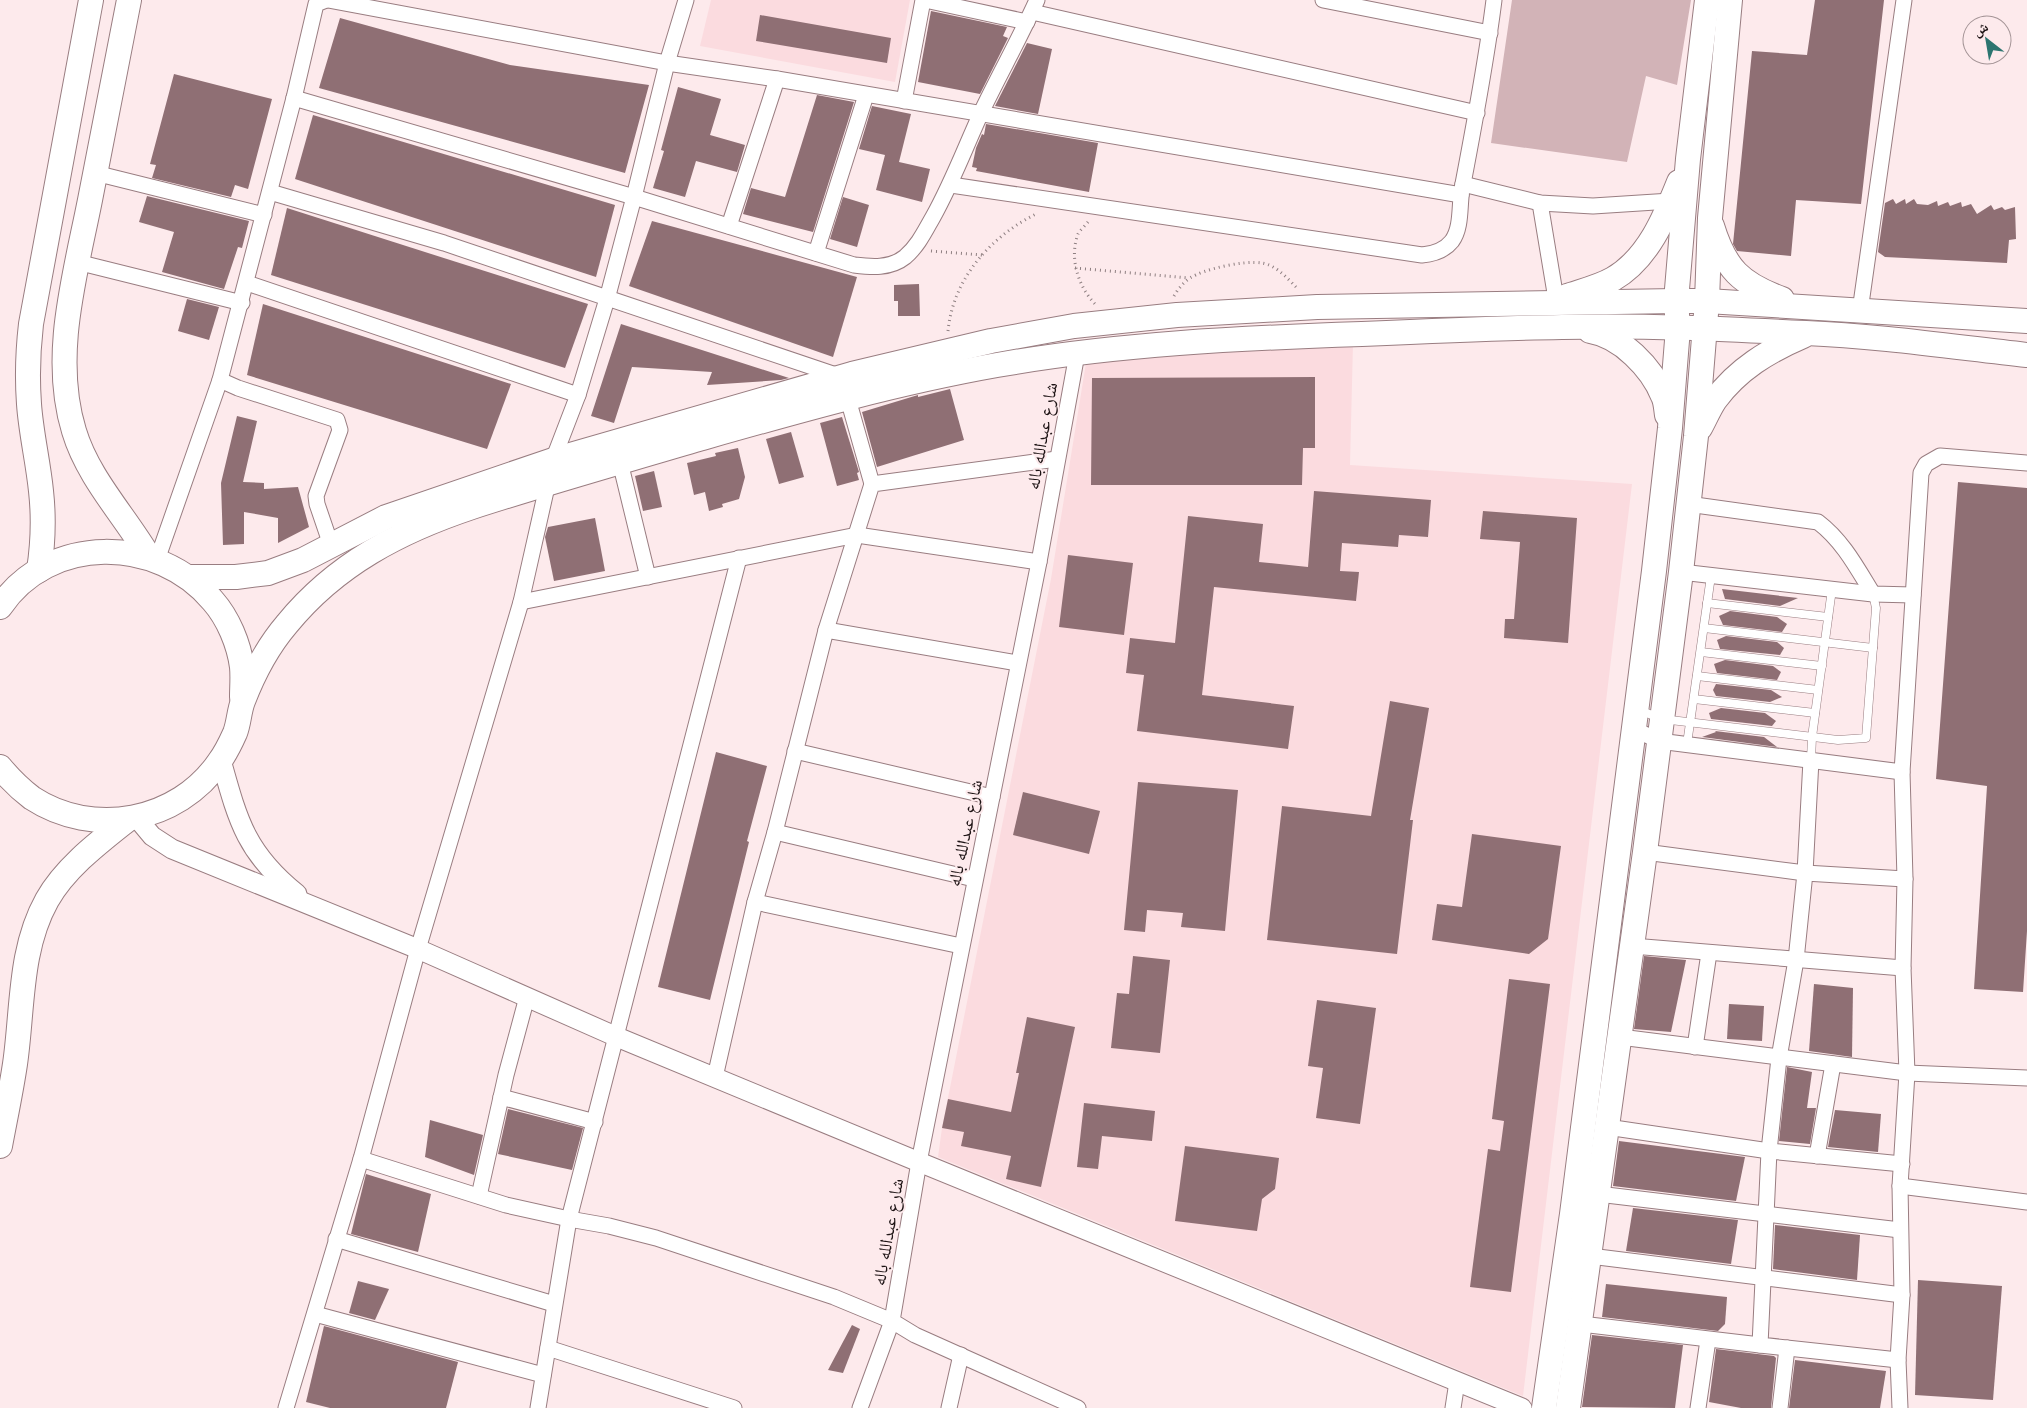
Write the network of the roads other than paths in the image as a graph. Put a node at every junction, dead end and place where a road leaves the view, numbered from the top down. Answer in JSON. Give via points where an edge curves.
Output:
{"nodes":[{"id":1,"x":91,"y":0,"type":"edge"},
{"id":2,"x":128,"y":0,"type":"edge"},
{"id":3,"x":327,"y":0,"type":"edge"},
{"id":4,"x":686,"y":0,"type":"edge"},
{"id":5,"x":924,"y":0,"type":"edge"},
{"id":6,"x":1323,"y":0,"type":"edge"},
{"id":7,"x":1494,"y":0,"type":"edge"},
{"id":8,"x":1707,"y":0,"type":"edge"},
{"id":9,"x":1730,"y":0,"type":"edge"},
{"id":10,"x":1904,"y":0,"type":"edge"},
{"id":11,"x":1032,"y":11,"type":"edge"},
{"id":12,"x":1490,"y":33,"type":"junction"},
{"id":13,"x":667,"y":63,"type":"junction"},
{"id":14,"x":777,"y":79,"type":"junction"},
{"id":15,"x":866,"y":94,"type":"junction"},
{"id":16,"x":294,"y":98,"type":"junction"},
{"id":17,"x":904,"y":102,"type":"junction"},
{"id":18,"x":981,"y":113,"type":"junction"},
{"id":19,"x":1477,"y":113,"type":"junction"},
{"id":20,"x":1688,"y":159,"type":"junction"},
{"id":21,"x":95,"y":173,"type":"junction"},
{"id":22,"x":951,"y":185,"type":"junction"},
{"id":23,"x":1462,"y":190,"type":"junction"},
{"id":24,"x":270,"y":192,"type":"junction"},
{"id":25,"x":634,"y":197,"type":"junction"},
{"id":26,"x":1671,"y":201,"type":"junction"},
{"id":27,"x":1540,"y":203,"type":"junction"},
{"id":28,"x":264,"y":215,"type":"junction"},
{"id":29,"x":1710,"y":218,"type":"junction"},
{"id":30,"x":729,"y":226,"type":"junction"},
{"id":31,"x":816,"y":253,"type":"junction"},
{"id":32,"x":77,"y":262,"type":"junction"},
{"id":33,"x":247,"y":283,"type":"junction"},
{"id":34,"x":607,"y":299,"type":"junction"},
{"id":35,"x":1548,"y":301,"type":"junction"},
{"id":36,"x":1676,"y":301,"type":"junction"},
{"id":37,"x":1707,"y":301,"type":"junction"},
{"id":38,"x":242,"y":303,"type":"junction"},
{"id":39,"x":1802,"y":307,"type":"junction"},
{"id":40,"x":2027,"y":308,"type":"edge"},
{"id":41,"x":1860,"y":311,"type":"junction"},
{"id":42,"x":2000,"y":319,"type":"junction"},
{"id":43,"x":2027,"y":321,"type":"edge"},
{"id":44,"x":1564,"y":326,"type":"junction"},
{"id":45,"x":1678,"y":328,"type":"junction"},
{"id":46,"x":1704,"y":329,"type":"junction"},
{"id":47,"x":1812,"y":333,"type":"junction"},
{"id":48,"x":1077,"y":354,"type":"junction"},
{"id":49,"x":2023,"y":356,"type":"edge"},
{"id":50,"x":220,"y":380,"type":"junction"},
{"id":51,"x":845,"y":388,"type":"junction"},
{"id":52,"x":578,"y":395,"type":"junction"},
{"id":53,"x":1670,"y":428,"type":"junction"},
{"id":54,"x":1696,"y":436,"type":"junction"},
{"id":55,"x":1057,"y":459,"type":"junction"},
{"id":56,"x":553,"y":460,"type":"junction"},
{"id":57,"x":620,"y":462,"type":"junction"},
{"id":58,"x":2027,"y":463,"type":"edge"},
{"id":59,"x":547,"y":483,"type":"junction"},
{"id":60,"x":872,"y":484,"type":"junction"},
{"id":61,"x":1688,"y":504,"type":"junction"},
{"id":62,"x":857,"y":535,"type":"junction"},
{"id":63,"x":330,"y":545,"type":"junction"},
{"id":64,"x":153,"y":558,"type":"junction"},
{"id":65,"x":739,"y":558,"type":"junction"},
{"id":66,"x":1039,"y":562,"type":"junction"},
{"id":67,"x":39,"y":570,"type":"junction"},
{"id":68,"x":1681,"y":572,"type":"junction"},
{"id":69,"x":648,"y":576,"type":"junction"},
{"id":70,"x":1711,"y":576,"type":"junction"},
{"id":71,"x":188,"y":577,"type":"junction"},
{"id":72,"x":1832,"y":589,"type":"junction"},
{"id":73,"x":1873,"y":594,"type":"junction"},
{"id":74,"x":1913,"y":595,"type":"junction"},
{"id":75,"x":520,"y":602,"type":"junction"},
{"id":76,"x":1707,"y":603,"type":"junction"},
{"id":77,"x":0,"y":608,"type":"edge"},
{"id":78,"x":1828,"y":616,"type":"junction"},
{"id":79,"x":1704,"y":628,"type":"junction"},
{"id":80,"x":826,"y":630,"type":"junction"},
{"id":81,"x":1825,"y":642,"type":"junction"},
{"id":82,"x":1873,"y":648,"type":"junction"},
{"id":83,"x":1701,"y":652,"type":"junction"},
{"id":84,"x":1018,"y":663,"type":"junction"},
{"id":85,"x":1822,"y":666,"type":"junction"},
{"id":86,"x":1697,"y":676,"type":"junction"},
{"id":87,"x":1818,"y":690,"type":"junction"},
{"id":88,"x":1694,"y":699,"type":"junction"},
{"id":89,"x":242,"y":701,"type":"junction"},
{"id":90,"x":1815,"y":713,"type":"junction"},
{"id":91,"x":1636,"y":719,"type":"junction"},
{"id":92,"x":1690,"y":722,"type":"junction"},
{"id":93,"x":1660,"y":730,"type":"junction"},
{"id":94,"x":1812,"y":737,"type":"junction"},
{"id":95,"x":1687,"y":744,"type":"junction"},
{"id":96,"x":795,"y":751,"type":"junction"},
{"id":97,"x":221,"y":760,"type":"junction"},
{"id":98,"x":1811,"y":760,"type":"junction"},
{"id":99,"x":0,"y":767,"type":"edge"},
{"id":100,"x":1902,"y":772,"type":"junction"},
{"id":101,"x":992,"y":797,"type":"junction"},
{"id":102,"x":132,"y":819,"type":"junction"},
{"id":103,"x":775,"y":832,"type":"junction"},
{"id":104,"x":1645,"y":852,"type":"junction"},
{"id":105,"x":1805,"y":872,"type":"junction"},
{"id":106,"x":974,"y":879,"type":"junction"},
{"id":107,"x":1905,"y":879,"type":"junction"},
{"id":108,"x":755,"y":902,"type":"junction"},
{"id":109,"x":310,"y":905,"type":"junction"},
{"id":110,"x":961,"y":946,"type":"junction"},
{"id":111,"x":1632,"y":946,"type":"junction"},
{"id":112,"x":418,"y":949,"type":"junction"},
{"id":113,"x":1709,"y":953,"type":"junction"},
{"id":114,"x":1796,"y":960,"type":"junction"},
{"id":115,"x":1903,"y":968,"type":"junction"},
{"id":116,"x":526,"y":997,"type":"junction"},
{"id":117,"x":617,"y":1037,"type":"junction"},
{"id":118,"x":1620,"y":1037,"type":"junction"},
{"id":119,"x":1695,"y":1047,"type":"junction"},
{"id":120,"x":1779,"y":1058,"type":"junction"},
{"id":121,"x":1834,"y":1064,"type":"junction"},
{"id":122,"x":1907,"y":1073,"type":"junction"},
{"id":123,"x":715,"y":1077,"type":"junction"},
{"id":124,"x":2027,"y":1078,"type":"edge"},
{"id":125,"x":501,"y":1097,"type":"junction"},
{"id":126,"x":595,"y":1122,"type":"junction"},
{"id":127,"x":1607,"y":1127,"type":"junction"},
{"id":128,"x":0,"y":1146,"type":"edge"},
{"id":129,"x":1769,"y":1151,"type":"junction"},
{"id":130,"x":1817,"y":1156,"type":"junction"},
{"id":131,"x":361,"y":1159,"type":"junction"},
{"id":132,"x":918,"y":1162,"type":"junction"},
{"id":133,"x":1902,"y":1164,"type":"junction"},
{"id":134,"x":1900,"y":1186,"type":"junction"},
{"id":135,"x":1598,"y":1194,"type":"junction"},
{"id":136,"x":479,"y":1196,"type":"junction"},
{"id":137,"x":2027,"y":1202,"type":"edge"},
{"id":138,"x":1765,"y":1213,"type":"junction"},
{"id":139,"x":569,"y":1219,"type":"junction"},
{"id":140,"x":1900,"y":1230,"type":"junction"},
{"id":141,"x":336,"y":1239,"type":"junction"},
{"id":142,"x":1590,"y":1256,"type":"junction"},
{"id":143,"x":1763,"y":1278,"type":"junction"},
{"id":144,"x":1902,"y":1294,"type":"junction"},
{"id":145,"x":554,"y":1304,"type":"junction"},
{"id":146,"x":315,"y":1314,"type":"junction"},
{"id":147,"x":892,"y":1321,"type":"junction"},
{"id":148,"x":1581,"y":1324,"type":"junction"},
{"id":149,"x":1708,"y":1340,"type":"junction"},
{"id":150,"x":1760,"y":1345,"type":"junction"},
{"id":151,"x":548,"y":1348,"type":"junction"},
{"id":152,"x":1787,"y":1348,"type":"junction"},
{"id":153,"x":961,"y":1354,"type":"junction"},
{"id":154,"x":1898,"y":1360,"type":"junction"},
{"id":155,"x":543,"y":1374,"type":"junction"},
{"id":156,"x":1457,"y":1382,"type":"junction"},
{"id":157,"x":286,"y":1408,"type":"edge"},
{"id":158,"x":538,"y":1408,"type":"edge"},
{"id":159,"x":734,"y":1408,"type":"edge"},
{"id":160,"x":861,"y":1408,"type":"edge"},
{"id":161,"x":949,"y":1408,"type":"edge"},
{"id":162,"x":1078,"y":1408,"type":"edge"},
{"id":163,"x":1453,"y":1408,"type":"edge"},
{"id":164,"x":1522,"y":1408,"type":"edge"},
{"id":165,"x":1544,"y":1408,"type":"edge"},
{"id":166,"x":1568,"y":1408,"type":"edge"},
{"id":167,"x":1698,"y":1408,"type":"edge"},
{"id":168,"x":1780,"y":1408,"type":"edge"},
{"id":169,"x":1900,"y":1408,"type":"edge"}],
"edges":[{"from":1,"to":67,"type":"main road","via":[[31,324],[27,366],[43,520]]},
{"from":2,"to":21,"type":"main road"},
{"from":3,"to":13,"type":"street"},
{"from":3,"to":16,"type":"street","via":[[316,4]]},
{"from":4,"to":13,"type":"street"},
{"from":5,"to":11,"type":"street"},
{"from":5,"to":17,"type":"street"},
{"from":6,"to":12,"type":"street"},
{"from":7,"to":12,"type":"street"},
{"from":8,"to":20,"type":"main road"},
{"from":9,"to":29,"type":"main road"},
{"from":10,"to":41,"type":"street"},
{"from":11,"to":18,"type":"street"},
{"from":11,"to":19,"type":"street"},
{"from":12,"to":19,"type":"street"},
{"from":13,"to":14,"type":"street"},
{"from":13,"to":25,"type":"street"},
{"from":14,"to":15,"type":"street"},
{"from":14,"to":30,"type":"street"},
{"from":15,"to":17,"type":"street"},
{"from":15,"to":31,"type":"street"},
{"from":16,"to":24,"type":"street"},
{"from":16,"to":25,"type":"street"},
{"from":17,"to":18,"type":"street"},
{"from":18,"to":22,"type":"street"},
{"from":18,"to":23,"type":"street"},
{"from":19,"to":23,"type":"street"},
{"from":20,"to":26,"type":"main road"},
{"from":20,"to":36,"type":"main road"},
{"from":21,"to":28,"type":"street"},
{"from":21,"to":32,"type":"main road"},
{"from":22,"to":23,"type":"street","via":[[1422,255],[1442,250],[1452,241],[1458,229]]},
{"from":22,"to":31,"type":"street","via":[[924,234],[902,259],[873,267],[854,266]]},
{"from":23,"to":27,"type":"street"},
{"from":24,"to":28,"type":"street"},
{"from":24,"to":34,"type":"street","via":[[444,242]]},
{"from":25,"to":30,"type":"street"},
{"from":25,"to":34,"type":"street"},
{"from":26,"to":27,"type":"street","via":[[1593,206]]},
{"from":26,"to":35,"type":"main road","via":[[1655,235],[1636,261],[1614,278],[1590,289]]},
{"from":27,"to":35,"type":"street"},
{"from":28,"to":33,"type":"street"},
{"from":29,"to":37,"type":"main road"},
{"from":29,"to":39,"type":"main road","via":[[1718,245],[1732,269],[1752,287]]},
{"from":30,"to":31,"type":"street"},
{"from":32,"to":38,"type":"street"},
{"from":32,"to":64,"type":"main road","via":[[64,360],[66,400],[74,434],[89,466]]},
{"from":33,"to":38,"type":"street"},
{"from":33,"to":52,"type":"street"},
{"from":34,"to":51,"type":"street"},
{"from":34,"to":52,"type":"street"},
{"from":35,"to":36,"type":"main road"},
{"from":35,"to":51,"type":"main road","via":[[1177,314],[1074,326],[946,351]]},
{"from":36,"to":37,"type":"main road"},
{"from":36,"to":45,"type":"main road"},
{"from":37,"to":39,"type":"main road"},
{"from":37,"to":46,"type":"main road"},
{"from":38,"to":50,"type":"street"},
{"from":39,"to":41,"type":"main road"},
{"from":40,"to":42,"type":"main road"},
{"from":41,"to":42,"type":"main road"},
{"from":42,"to":43,"type":"main road"},
{"from":44,"to":45,"type":"main road"},
{"from":44,"to":48,"type":"main road","via":[[1176,343]]},
{"from":44,"to":53,"type":"main road","via":[[1596,332],[1625,346],[1648,368],[1664,396]]},
{"from":45,"to":46,"type":"main road"},
{"from":45,"to":53,"type":"main road"},
{"from":46,"to":47,"type":"main road"},
{"from":46,"to":54,"type":"main road"},
{"from":47,"to":49,"type":"main road"},
{"from":47,"to":54,"type":"main road","via":[[1775,348],[1742,371],[1715,400]]},
{"from":48,"to":51,"type":"main road"},
{"from":48,"to":55,"type":"street","name":"شارع عبدالله باله"},
{"from":50,"to":63,"type":"street","via":[[337,420],[340,430],[316,496]]},
{"from":50,"to":64,"type":"street"},
{"from":51,"to":56,"type":"main road"},
{"from":51,"to":57,"type":"main road","via":[[755,423]]},
{"from":51,"to":60,"type":"street"},
{"from":52,"to":56,"type":"street"},
{"from":53,"to":91,"type":"main road"},
{"from":54,"to":61,"type":"main road"},
{"from":55,"to":60,"type":"street"},
{"from":55,"to":66,"type":"street","name":"شارع عبدالله باله"},
{"from":56,"to":59,"type":"street"},
{"from":56,"to":63,"type":"main road","via":[[386,517]]},
{"from":57,"to":59,"type":"main road"},
{"from":57,"to":69,"type":"street"},
{"from":58,"to":74,"type":"street","via":[[1940,456],[1926,464],[1921,473]]},
{"from":59,"to":75,"type":"street"},
{"from":59,"to":89,"type":"main road","via":[[431,521],[353,562],[314,594],[283,628]]},
{"from":60,"to":62,"type":"street"},
{"from":61,"to":68,"type":"main road"},
{"from":61,"to":73,"type":"street","via":[[1818,522],[1843,546]]},
{"from":62,"to":65,"type":"street"},
{"from":62,"to":66,"type":"street"},
{"from":62,"to":80,"type":"street"},
{"from":63,"to":71,"type":"main road","via":[[303,560],[268,573]]},
{"from":64,"to":67,"type":"main road","via":[[121,552],[93,552],[65,558]]},
{"from":64,"to":71,"type":"main road"},
{"from":65,"to":69,"type":"street"},
{"from":65,"to":117,"type":"street"},
{"from":66,"to":84,"type":"street","name":"شارع عبدالله باله"},
{"from":67,"to":77,"type":"main road","via":[[8,596]]},
{"from":68,"to":70,"type":"street"},
{"from":68,"to":93,"type":"main road"},
{"from":69,"to":75,"type":"street"},
{"from":70,"to":72,"type":"street"},
{"from":70,"to":76,"type":"lane"},
{"from":71,"to":89,"type":"main road","via":[[214,602],[232,632],[242,666]]},
{"from":72,"to":73,"type":"street"},
{"from":72,"to":78,"type":"lane"},
{"from":73,"to":74,"type":"street"},
{"from":73,"to":82,"type":"lane","via":[[1876,608]]},
{"from":74,"to":100,"type":"street"},
{"from":75,"to":112,"type":"street"},
{"from":76,"to":78,"type":"lane"},
{"from":76,"to":79,"type":"lane"},
{"from":78,"to":81,"type":"lane"},
{"from":79,"to":81,"type":"lane"},
{"from":79,"to":83,"type":"lane"},
{"from":80,"to":84,"type":"street"},
{"from":80,"to":96,"type":"street"},
{"from":81,"to":82,"type":"lane"},
{"from":81,"to":85,"type":"lane"},
{"from":82,"to":94,"type":"lane","via":[[1866,738],[1838,740]]},
{"from":83,"to":85,"type":"lane"},
{"from":83,"to":86,"type":"lane"},
{"from":84,"to":101,"type":"street","name":"شارع عبدالله باله"},
{"from":85,"to":87,"type":"lane"},
{"from":86,"to":87,"type":"lane"},
{"from":86,"to":88,"type":"lane"},
{"from":87,"to":90,"type":"lane"},
{"from":88,"to":90,"type":"lane"},
{"from":88,"to":92,"type":"lane"},
{"from":89,"to":97,"type":"main road","via":[[235,732]]},
{"from":90,"to":94,"type":"lane"},
{"from":91,"to":93,"type":"street"},
{"from":91,"to":93,"type":"lane"},
{"from":91,"to":165,"type":"main road"},
{"from":92,"to":93,"type":"lane"},
{"from":92,"to":94,"type":"lane"},
{"from":92,"to":95,"type":"lane"},
{"from":93,"to":95,"type":"street"},
{"from":93,"to":104,"type":"main road"},
{"from":94,"to":98,"type":"lane"},
{"from":95,"to":98,"type":"street"},
{"from":96,"to":101,"type":"street"},
{"from":96,"to":103,"type":"street"},
{"from":97,"to":102,"type":"main road","via":[[184,797],[162,810]]},
{"from":97,"to":109,"type":"street","via":[[231,801],[258,856],[280,881]]},
{"from":98,"to":100,"type":"street"},
{"from":98,"to":105,"type":"street"},
{"from":99,"to":102,"type":"main road","via":[[34,799],[56,810],[79,818],[103,821]]},
{"from":100,"to":107,"type":"street"},
{"from":101,"to":106,"type":"street","name":"شارع عبدالله باله"},
{"from":102,"to":109,"type":"street","via":[[172,850]]},
{"from":102,"to":128,"type":"main road","via":[[64,875],[47,900],[32,934]]},
{"from":103,"to":106,"type":"street"},
{"from":103,"to":108,"type":"street"},
{"from":104,"to":105,"type":"street"},
{"from":104,"to":111,"type":"main road"},
{"from":105,"to":107,"type":"street"},
{"from":105,"to":114,"type":"street"},
{"from":106,"to":110,"type":"street","name":"شارع عبدالله باله"},
{"from":107,"to":115,"type":"street"},
{"from":108,"to":110,"type":"street"},
{"from":108,"to":123,"type":"street"},
{"from":109,"to":112,"type":"street"},
{"from":110,"to":132,"type":"street","name":"شارع عبدالله باله"},
{"from":111,"to":113,"type":"street"},
{"from":111,"to":118,"type":"main road"},
{"from":112,"to":116,"type":"street"},
{"from":112,"to":131,"type":"street"},
{"from":113,"to":114,"type":"street"},
{"from":113,"to":119,"type":"street"},
{"from":114,"to":115,"type":"street"},
{"from":114,"to":120,"type":"street"},
{"from":115,"to":122,"type":"street"},
{"from":116,"to":117,"type":"street"},
{"from":116,"to":125,"type":"street"},
{"from":117,"to":123,"type":"street"},
{"from":117,"to":126,"type":"street"},
{"from":118,"to":119,"type":"street"},
{"from":118,"to":127,"type":"main road"},
{"from":119,"to":120,"type":"street"},
{"from":120,"to":121,"type":"street"},
{"from":120,"to":129,"type":"street"},
{"from":121,"to":122,"type":"street"},
{"from":121,"to":130,"type":"street"},
{"from":122,"to":124,"type":"street"},
{"from":122,"to":133,"type":"street"},
{"from":123,"to":132,"type":"street"},
{"from":125,"to":126,"type":"street"},
{"from":125,"to":136,"type":"street"},
{"from":126,"to":139,"type":"street"},
{"from":127,"to":129,"type":"street"},
{"from":127,"to":135,"type":"main road"},
{"from":129,"to":130,"type":"street"},
{"from":129,"to":138,"type":"street"},
{"from":130,"to":133,"type":"street"},
{"from":131,"to":136,"type":"street"},
{"from":131,"to":141,"type":"street"},
{"from":132,"to":147,"type":"street","name":"شارع عبدالله باله"},
{"from":132,"to":156,"type":"street"},
{"from":133,"to":134,"type":"street"},
{"from":134,"to":137,"type":"street"},
{"from":134,"to":140,"type":"street"},
{"from":135,"to":138,"type":"street"},
{"from":135,"to":142,"type":"main road"},
{"from":136,"to":139,"type":"street"},
{"from":138,"to":140,"type":"street"},
{"from":138,"to":143,"type":"street"},
{"from":139,"to":145,"type":"street"},
{"from":139,"to":147,"type":"street","via":[[656,1238],[834,1297]]},
{"from":140,"to":144,"type":"street"},
{"from":141,"to":145,"type":"street"},
{"from":141,"to":146,"type":"street"},
{"from":142,"to":143,"type":"street"},
{"from":142,"to":148,"type":"main road"},
{"from":143,"to":144,"type":"street"},
{"from":143,"to":150,"type":"street"},
{"from":144,"to":154,"type":"street"},
{"from":145,"to":151,"type":"street"},
{"from":146,"to":155,"type":"street"},
{"from":146,"to":157,"type":"street"},
{"from":147,"to":153,"type":"street","via":[[915,1335]]},
{"from":147,"to":160,"type":"street","name":"شارع عبدالله باله"},
{"from":148,"to":149,"type":"street"},
{"from":148,"to":166,"type":"main road"},
{"from":149,"to":150,"type":"street"},
{"from":149,"to":167,"type":"street"},
{"from":150,"to":152,"type":"street"},
{"from":151,"to":155,"type":"street"},
{"from":151,"to":159,"type":"street"},
{"from":152,"to":154,"type":"street"},
{"from":152,"to":168,"type":"street"},
{"from":153,"to":161,"type":"street"},
{"from":153,"to":162,"type":"street"},
{"from":154,"to":169,"type":"street"},
{"from":155,"to":158,"type":"street"},
{"from":156,"to":163,"type":"street"},
{"from":156,"to":164,"type":"street"}]}
